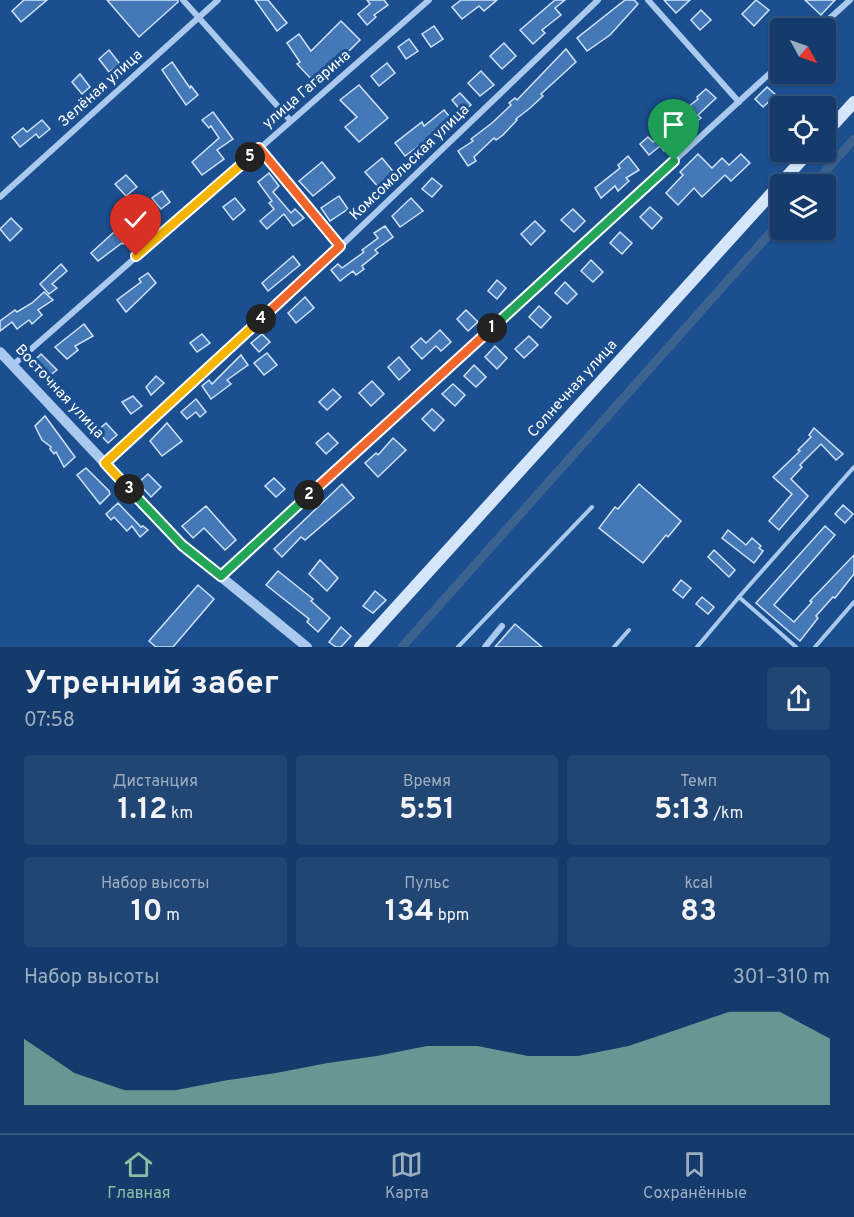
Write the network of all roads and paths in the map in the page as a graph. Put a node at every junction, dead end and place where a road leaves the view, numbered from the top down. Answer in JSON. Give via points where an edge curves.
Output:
{"nodes":[{"id":1,"x":183,"y":0,"type":"edge"},
{"id":2,"x":218,"y":0,"type":"edge"},
{"id":3,"x":429,"y":0,"type":"edge"},
{"id":4,"x":598,"y":0,"type":"edge"},
{"id":5,"x":648,"y":0,"type":"edge"},
{"id":6,"x":850,"y":0,"type":"edge"},
{"id":7,"x":199,"y":17,"type":"junction"},
{"id":8,"x":830,"y":18,"type":"edge"},
{"id":9,"x":770,"y":73,"type":"edge"},
{"id":10,"x":739,"y":102,"type":"junction"},
{"id":11,"x":854,"y":102,"type":"edge"},
{"id":12,"x":290,"y":120,"type":"junction"},
{"id":13,"x":836,"y":122,"type":"edge"},
{"id":14,"x":259,"y":148,"type":"junction"},
{"id":15,"x":800,"y":162,"type":"edge"},
{"id":16,"x":0,"y":197,"type":"edge"},
{"id":17,"x":340,"y":246,"type":"junction"},
{"id":18,"x":0,"y":352,"type":"edge"},
{"id":19,"x":14,"y":365,"type":"junction"},
{"id":20,"x":105,"y":463,"type":"junction"},
{"id":21,"x":854,"y":467,"type":"edge"},
{"id":22,"x":592,"y":507,"type":"dead end"},
{"id":23,"x":221,"y":576,"type":"junction"},
{"id":24,"x":739,"y":597,"type":"junction"},
{"id":25,"x":854,"y":602,"type":"edge"},
{"id":26,"x":502,"y":626,"type":"dead end"},
{"id":27,"x":629,"y":630,"type":"dead end"},
{"id":28,"x":307,"y":647,"type":"edge"},
{"id":29,"x":360,"y":647,"type":"edge"},
{"id":30,"x":458,"y":647,"type":"edge"},
{"id":31,"x":484,"y":647,"type":"edge"},
{"id":32,"x":614,"y":647,"type":"edge"},
{"id":33,"x":697,"y":647,"type":"edge"},
{"id":34,"x":796,"y":647,"type":"edge"},
{"id":35,"x":815,"y":647,"type":"edge"}],
"edges":[{"from":1,"to":7,"type":"street"},
{"from":2,"to":7,"type":"street","name":"Зелёная улица"},
{"from":3,"to":12,"type":"street","name":"улица Гагарина"},
{"from":4,"to":17,"type":"street","name":"Комсомольская улица"},
{"from":5,"to":10,"type":"street"},
{"from":6,"to":8,"type":"street"},
{"from":7,"to":12,"type":"street"},
{"from":7,"to":16,"type":"street","name":"Зелёная улица"},
{"from":9,"to":10,"type":"street"},
{"from":10,"to":23,"type":"street"},
{"from":11,"to":13,"type":"main road"},
{"from":12,"to":14,"type":"street","name":"улица Гагарина"},
{"from":14,"to":17,"type":"street"},
{"from":14,"to":19,"type":"street","name":"улица Гагарина"},
{"from":15,"to":29,"type":"main road","name":"Солнечная улица"},
{"from":17,"to":20,"type":"street","name":"Комсомольская улица"},
{"from":18,"to":19,"type":"street","name":"Восточная улица"},
{"from":19,"to":20,"type":"street","name":"Восточная улица"},
{"from":20,"to":23,"type":"street","name":"Восточная улица","via":[[182,545]]},
{"from":21,"to":24,"type":"lane"},
{"from":22,"to":30,"type":"lane"},
{"from":23,"to":28,"type":"street","name":"Восточная улица"},
{"from":24,"to":33,"type":"lane"},
{"from":24,"to":34,"type":"lane"},
{"from":25,"to":35,"type":"lane"},
{"from":26,"to":31,"type":"street"},
{"from":27,"to":32,"type":"lane"}]}
